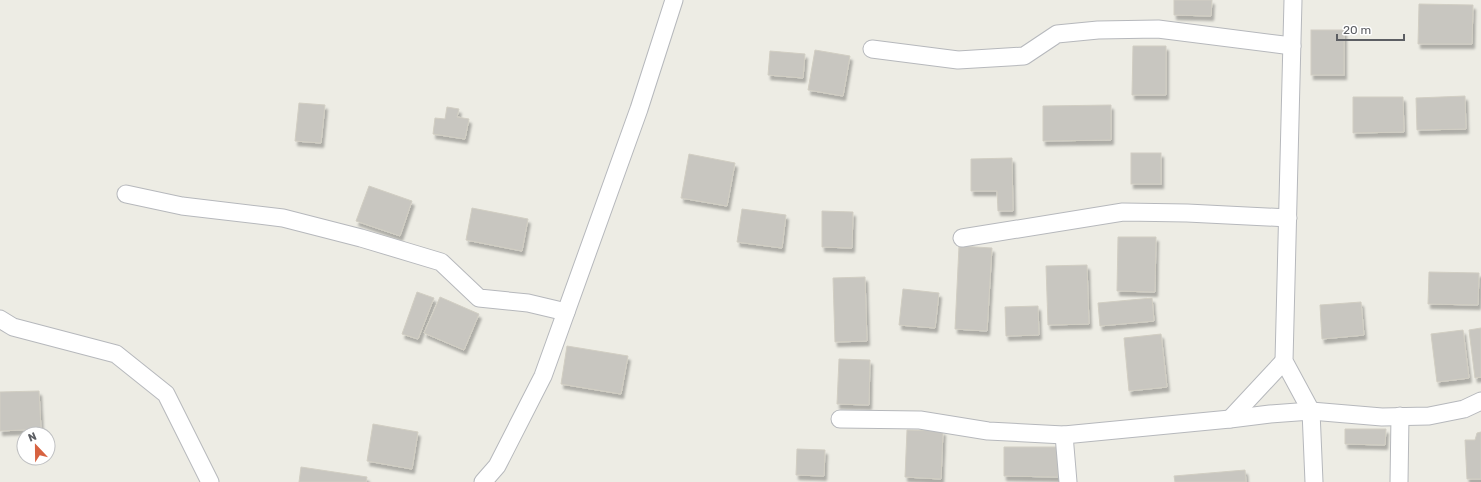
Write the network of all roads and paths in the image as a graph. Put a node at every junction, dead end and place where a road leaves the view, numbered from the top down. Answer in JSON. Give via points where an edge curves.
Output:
{"nodes":[{"id":1,"x":674,"y":0,"type":"edge"},
{"id":2,"x":1292,"y":0,"type":"edge"},
{"id":3,"x":1292,"y":46,"type":"junction"},
{"id":4,"x":872,"y":49,"type":"dead end"},
{"id":5,"x":126,"y":194,"type":"dead end"},
{"id":6,"x":1288,"y":218,"type":"junction"},
{"id":7,"x":962,"y":238,"type":"dead end"},
{"id":8,"x":566,"y":312,"type":"junction"},
{"id":9,"x":0,"y":319,"type":"edge"},
{"id":10,"x":1284,"y":361,"type":"junction"},
{"id":11,"x":1481,"y":401,"type":"edge"},
{"id":12,"x":1311,"y":411,"type":"junction"},
{"id":13,"x":1400,"y":416,"type":"junction"},
{"id":14,"x":840,"y":419,"type":"dead end"},
{"id":15,"x":1230,"y":419,"type":"junction"},
{"id":16,"x":1064,"y":435,"type":"junction"},
{"id":17,"x":210,"y":482,"type":"edge"},
{"id":18,"x":483,"y":482,"type":"edge"},
{"id":19,"x":1068,"y":482,"type":"edge"},
{"id":20,"x":1314,"y":482,"type":"edge"},
{"id":21,"x":1399,"y":482,"type":"edge"}],
"edges":[{"from":1,"to":8,"type":"street","via":[[639,109]]},
{"from":2,"to":3,"type":"street"},
{"from":3,"to":4,"type":"street","via":[[1143,29],[1057,34],[1024,56],[958,60]]},
{"from":3,"to":6,"type":"street"},
{"from":5,"to":8,"type":"street","via":[[182,206],[282,218],[361,238],[441,262],[479,298],[528,303]]},
{"from":6,"to":7,"type":"street","via":[[1187,212],[1123,212]]},
{"from":6,"to":10,"type":"street"},
{"from":8,"to":18,"type":"street","via":[[543,376],[497,466]]},
{"from":9,"to":17,"type":"street","via":[[13,327],[116,354],[166,394]]},
{"from":10,"to":12,"type":"street"},
{"from":10,"to":15,"type":"street"},
{"from":11,"to":13,"type":"street","via":[[1464,409],[1429,416]]},
{"from":12,"to":13,"type":"street","via":[[1382,417]]},
{"from":12,"to":15,"type":"street"},
{"from":12,"to":20,"type":"street"},
{"from":13,"to":21,"type":"street"},
{"from":14,"to":16,"type":"street","via":[[920,420],[988,431]]},
{"from":15,"to":16,"type":"street"},
{"from":16,"to":19,"type":"street"}]}
